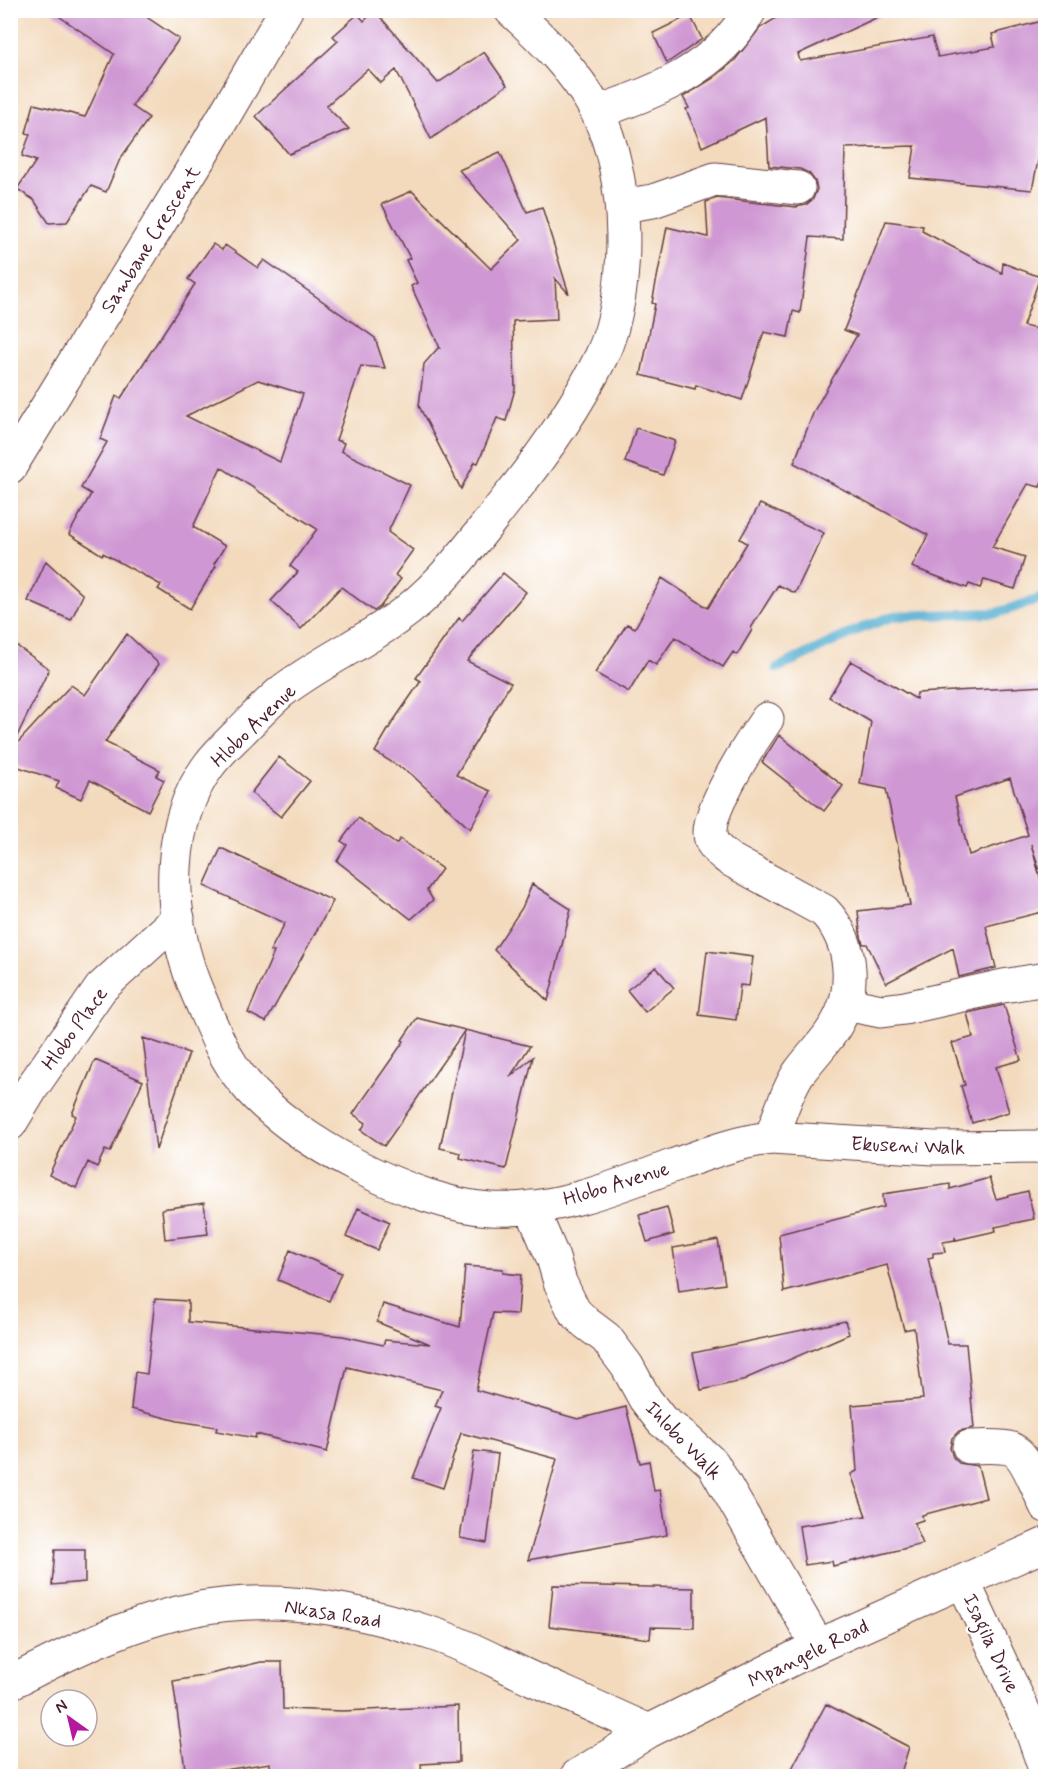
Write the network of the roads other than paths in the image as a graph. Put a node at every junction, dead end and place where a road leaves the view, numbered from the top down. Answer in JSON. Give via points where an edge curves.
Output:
{"nodes":[{"id":1,"x":286,"y":10,"type":"edge"},
{"id":2,"x":511,"y":10,"type":"edge"},
{"id":3,"x":750,"y":10,"type":"edge"},
{"id":4,"x":597,"y":112,"type":"junction"},
{"id":5,"x":798,"y":188,"type":"dead end"},
{"id":6,"x":622,"y":206,"type":"junction"},
{"id":7,"x":10,"y":467,"type":"edge"},
{"id":8,"x":767,"y":719,"type":"dead end"},
{"id":9,"x":178,"y":918,"type":"junction"},
{"id":10,"x":1046,"y":979,"type":"edge"},
{"id":11,"x":846,"y":1004,"type":"junction"},
{"id":12,"x":10,"y":1124,"type":"edge"},
{"id":13,"x":771,"y":1138,"type":"junction"},
{"id":14,"x":1046,"y":1147,"type":"edge"},
{"id":15,"x":531,"y":1207,"type":"junction"},
{"id":16,"x":969,"y":1447,"type":"dead end"},
{"id":17,"x":1046,"y":1506,"type":"edge"},
{"id":18,"x":1046,"y":1544,"type":"edge"},
{"id":19,"x":963,"y":1581,"type":"junction"},
{"id":20,"x":818,"y":1646,"type":"junction"},
{"id":21,"x":10,"y":1683,"type":"edge"},
{"id":22,"x":649,"y":1731,"type":"junction"},
{"id":23,"x":1046,"y":1772,"type":"edge"},
{"id":24,"x":577,"y":1776,"type":"edge"}],
"edges":[{"from":1,"to":7,"type":"street","name":"Sambane Crescent"},
{"from":2,"to":4,"type":"street","name":"Hlobo Avenue","via":[[540,36]]},
{"from":3,"to":4,"type":"street","via":[[727,44],[704,63],[654,91]]},
{"from":4,"to":6,"type":"street","name":"Hlobo Avenue","via":[[612,154]]},
{"from":5,"to":6,"type":"street","via":[[715,179],[670,196]]},
{"from":6,"to":9,"type":"street","name":"Hlobo Avenue","via":[[618,307],[602,355],[575,401],[534,465],[449,571],[410,608],[280,693],[209,765],[190,797],[177,847],[174,877]]},
{"from":8,"to":11,"type":"street","via":[[742,755],[718,805],[711,840],[729,859],[824,911],[834,922],[847,955],[850,992]]},
{"from":9,"to":12,"type":"street","name":"Hlobo Place","via":[[101,988]]},
{"from":9,"to":15,"type":"street","name":"Hlobo Avenue","via":[[189,971],[227,1057],[259,1099],[288,1124],[351,1162],[430,1196],[487,1209]]},
{"from":10,"to":11,"type":"street","via":[[905,1008],[881,1011]]},
{"from":11,"to":13,"type":"street","via":[[830,1035],[798,1074]]},
{"from":13,"to":14,"type":"street","name":"Ekuseni Walk","via":[[934,1148]]},
{"from":13,"to":15,"type":"street","name":"Hlobo Avenue","via":[[731,1144],[609,1190]]},
{"from":15,"to":20,"type":"street","name":"Ihlobo Walk","via":[[574,1311],[610,1344],[662,1422],[713,1464]]},
{"from":16,"to":17,"type":"street","via":[[1010,1448],[1018,1452]]},
{"from":18,"to":19,"type":"street","name":"Mpangele Road"},
{"from":19,"to":20,"type":"street","name":"Mpangele Road"},
{"from":19,"to":23,"type":"street","name":"Isagila Drive","via":[[1029,1724]]},
{"from":20,"to":22,"type":"street","name":"Mpangele Road"},
{"from":21,"to":22,"type":"street","name":"Nkasa Road","via":[[97,1640],[190,1610],[261,1603],[289,1605],[340,1611],[435,1635]]},
{"from":22,"to":24,"type":"street","name":"Mpangele Road"}]}
